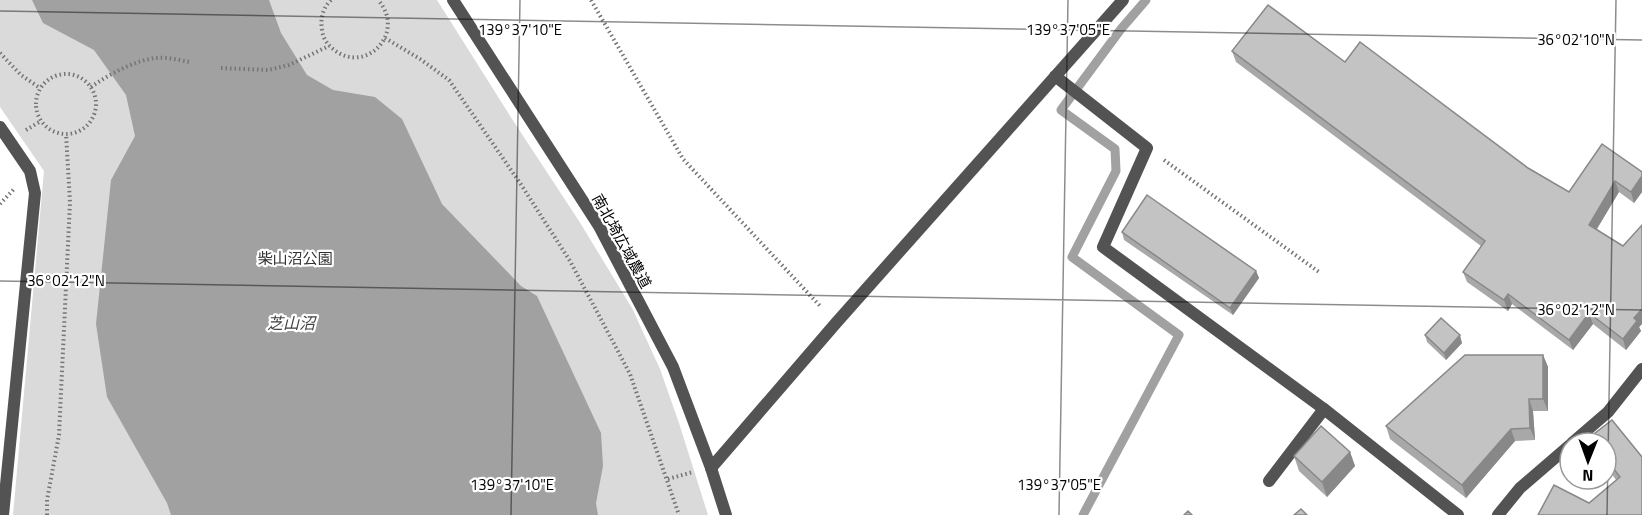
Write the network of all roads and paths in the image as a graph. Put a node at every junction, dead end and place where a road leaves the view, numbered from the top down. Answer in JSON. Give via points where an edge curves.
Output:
{"nodes":[{"id":1,"x":331,"y":0,"type":"edge"},
{"id":2,"x":378,"y":0,"type":"edge"},
{"id":3,"x":453,"y":0,"type":"edge"},
{"id":4,"x":591,"y":0,"type":"edge"},
{"id":5,"x":1123,"y":0,"type":"edge"},
{"id":6,"x":385,"y":38,"type":"junction"},
{"id":7,"x":329,"y":46,"type":"junction"},
{"id":8,"x":0,"y":53,"type":"edge"},
{"id":9,"x":190,"y":62,"type":"dead end"},
{"id":10,"x":221,"y":68,"type":"dead end"},
{"id":11,"x":1055,"y":76,"type":"junction"},
{"id":12,"x":91,"y":87,"type":"junction"},
{"id":13,"x":40,"y":88,"type":"junction"},
{"id":14,"x":0,"y":127,"type":"edge"},
{"id":15,"x":66,"y":134,"type":"junction"},
{"id":16,"x":1147,"y":148,"type":"junction"},
{"id":17,"x":1319,"y":272,"type":"dead end"},
{"id":18,"x":836,"y":323,"type":"junction"},
{"id":19,"x":1642,"y":369,"type":"edge"},
{"id":20,"x":1324,"y":409,"type":"junction"},
{"id":21,"x":1586,"y":431,"type":"edge"},
{"id":22,"x":1558,"y":455,"type":"edge"},
{"id":23,"x":711,"y":468,"type":"junction"},
{"id":24,"x":1269,"y":481,"type":"dead end"},
{"id":25,"x":3,"y":515,"type":"edge"},
{"id":26,"x":47,"y":515,"type":"edge"},
{"id":27,"x":679,"y":515,"type":"edge"},
{"id":28,"x":726,"y":515,"type":"edge"},
{"id":29,"x":1458,"y":515,"type":"edge"},
{"id":30,"x":1498,"y":515,"type":"edge"}],
"edges":[{"from":1,"to":7,"type":"path","via":[[322,15],[321,26]]},
{"from":2,"to":6,"type":"path","via":[[387,16]]},
{"from":3,"to":23,"type":"street","name":"南北埼広域農道","via":[[598,226],[673,367]]},
{"from":4,"to":18,"type":"path","via":[[683,159]]},
{"from":5,"to":11,"type":"street"},
{"from":6,"to":7,"type":"path","via":[[370,54],[359,57],[337,53]]},
{"from":6,"to":27,"type":"path","via":[[449,80],[570,261],[630,374]]},
{"from":7,"to":10,"type":"path","via":[[289,65],[268,70]]},
{"from":8,"to":13,"type":"path"},
{"from":9,"to":12,"type":"path","via":[[156,58],[130,65]]},
{"from":11,"to":16,"type":"street"},
{"from":11,"to":18,"type":"street"},
{"from":12,"to":13,"type":"path","via":[[82,79],[59,75]]},
{"from":12,"to":15,"type":"path","via":[[95,98],[91,121],[83,129]]},
{"from":13,"to":15,"type":"path","via":[[36,110],[41,121],[49,130]]},
{"from":14,"to":25,"type":"street","via":[[30,171],[35,193]]},
{"from":15,"to":26,"type":"path","via":[[70,202],[60,423]]},
{"from":16,"to":17,"type":"path"},
{"from":16,"to":20,"type":"street","via":[[1102,247]]},
{"from":18,"to":23,"type":"street"},
{"from":19,"to":21,"type":"street","via":[[1608,412]]},
{"from":20,"to":24,"type":"street"},
{"from":20,"to":29,"type":"street"},
{"from":22,"to":30,"type":"street","via":[[1520,488]]},
{"from":23,"to":28,"type":"street","name":"南北埼広域農道"}]}
